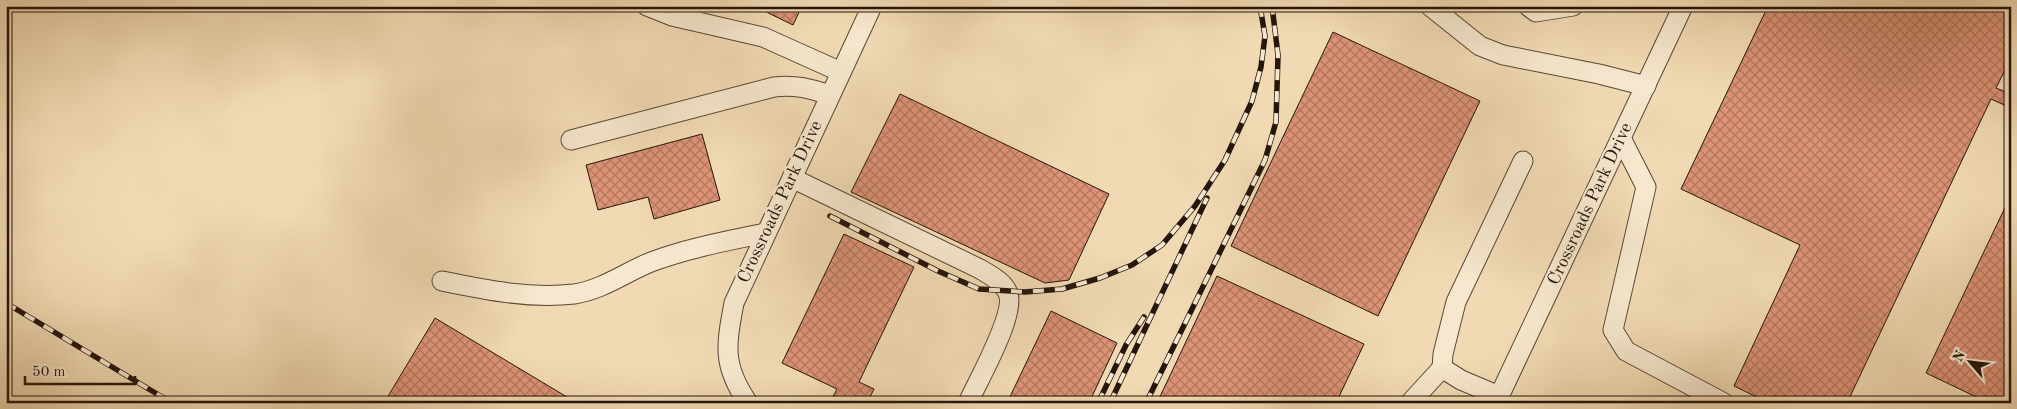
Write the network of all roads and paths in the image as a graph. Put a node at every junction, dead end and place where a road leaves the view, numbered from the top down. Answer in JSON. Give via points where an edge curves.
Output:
{"nodes":[{"id":1,"x":647,"y":6,"type":"edge"},
{"id":2,"x":872,"y":6,"type":"edge"},
{"id":3,"x":1430,"y":6,"type":"edge"},
{"id":4,"x":1528,"y":6,"type":"edge"},
{"id":5,"x":1573,"y":6,"type":"edge"},
{"id":6,"x":1683,"y":6,"type":"edge"},
{"id":7,"x":842,"y":72,"type":"junction"},
{"id":8,"x":1646,"y":86,"type":"junction"},
{"id":9,"x":830,"y":95,"type":"junction"},
{"id":10,"x":1621,"y":138,"type":"junction"},
{"id":11,"x":571,"y":140,"type":"dead end"},
{"id":12,"x":1523,"y":160,"type":"dead end"},
{"id":13,"x":792,"y":178,"type":"junction"},
{"id":14,"x":766,"y":233,"type":"junction"},
{"id":15,"x":442,"y":281,"type":"dead end"},
{"id":16,"x":1442,"y":368,"type":"junction"},
{"id":17,"x":1498,"y":400,"type":"edge"},
{"id":18,"x":748,"y":403,"type":"edge"},
{"id":19,"x":968,"y":403,"type":"edge"},
{"id":20,"x":1410,"y":403,"type":"edge"},
{"id":21,"x":1724,"y":403,"type":"edge"}],
"edges":[{"from":1,"to":7,"type":"street","via":[[672,16],[763,37]]},
{"from":2,"to":7,"type":"street","name":"Crossroads Park Drive"},
{"from":3,"to":8,"type":"street","via":[[1480,46],[1504,55]]},
{"from":4,"to":5,"type":"street","via":[[1536,12]]},
{"from":6,"to":8,"type":"street","name":"Crossroads Park Drive"},
{"from":7,"to":9,"type":"street","name":"Crossroads Park Drive"},
{"from":8,"to":10,"type":"street","name":"Crossroads Park Drive"},
{"from":9,"to":11,"type":"street","via":[[806,87],[774,86]]},
{"from":9,"to":13,"type":"street","name":"Crossroads Park Drive"},
{"from":10,"to":17,"type":"street","name":"Crossroads Park Drive"},
{"from":10,"to":21,"type":"street","via":[[1646,187],[1613,330],[1626,351]]},
{"from":12,"to":16,"type":"street","via":[[1456,302]]},
{"from":13,"to":14,"type":"street","name":"Crossroads Park Drive"},
{"from":13,"to":19,"type":"street","via":[[980,268],[1008,291],[1008,315]]},
{"from":14,"to":15,"type":"street","via":[[707,245],[650,263],[618,280],[576,293],[541,297]]},
{"from":14,"to":18,"type":"street","name":"Crossroads Park Drive","via":[[734,303],[728,336],[728,360],[736,384]]},
{"from":16,"to":17,"type":"street"},
{"from":16,"to":20,"type":"street"}]}
